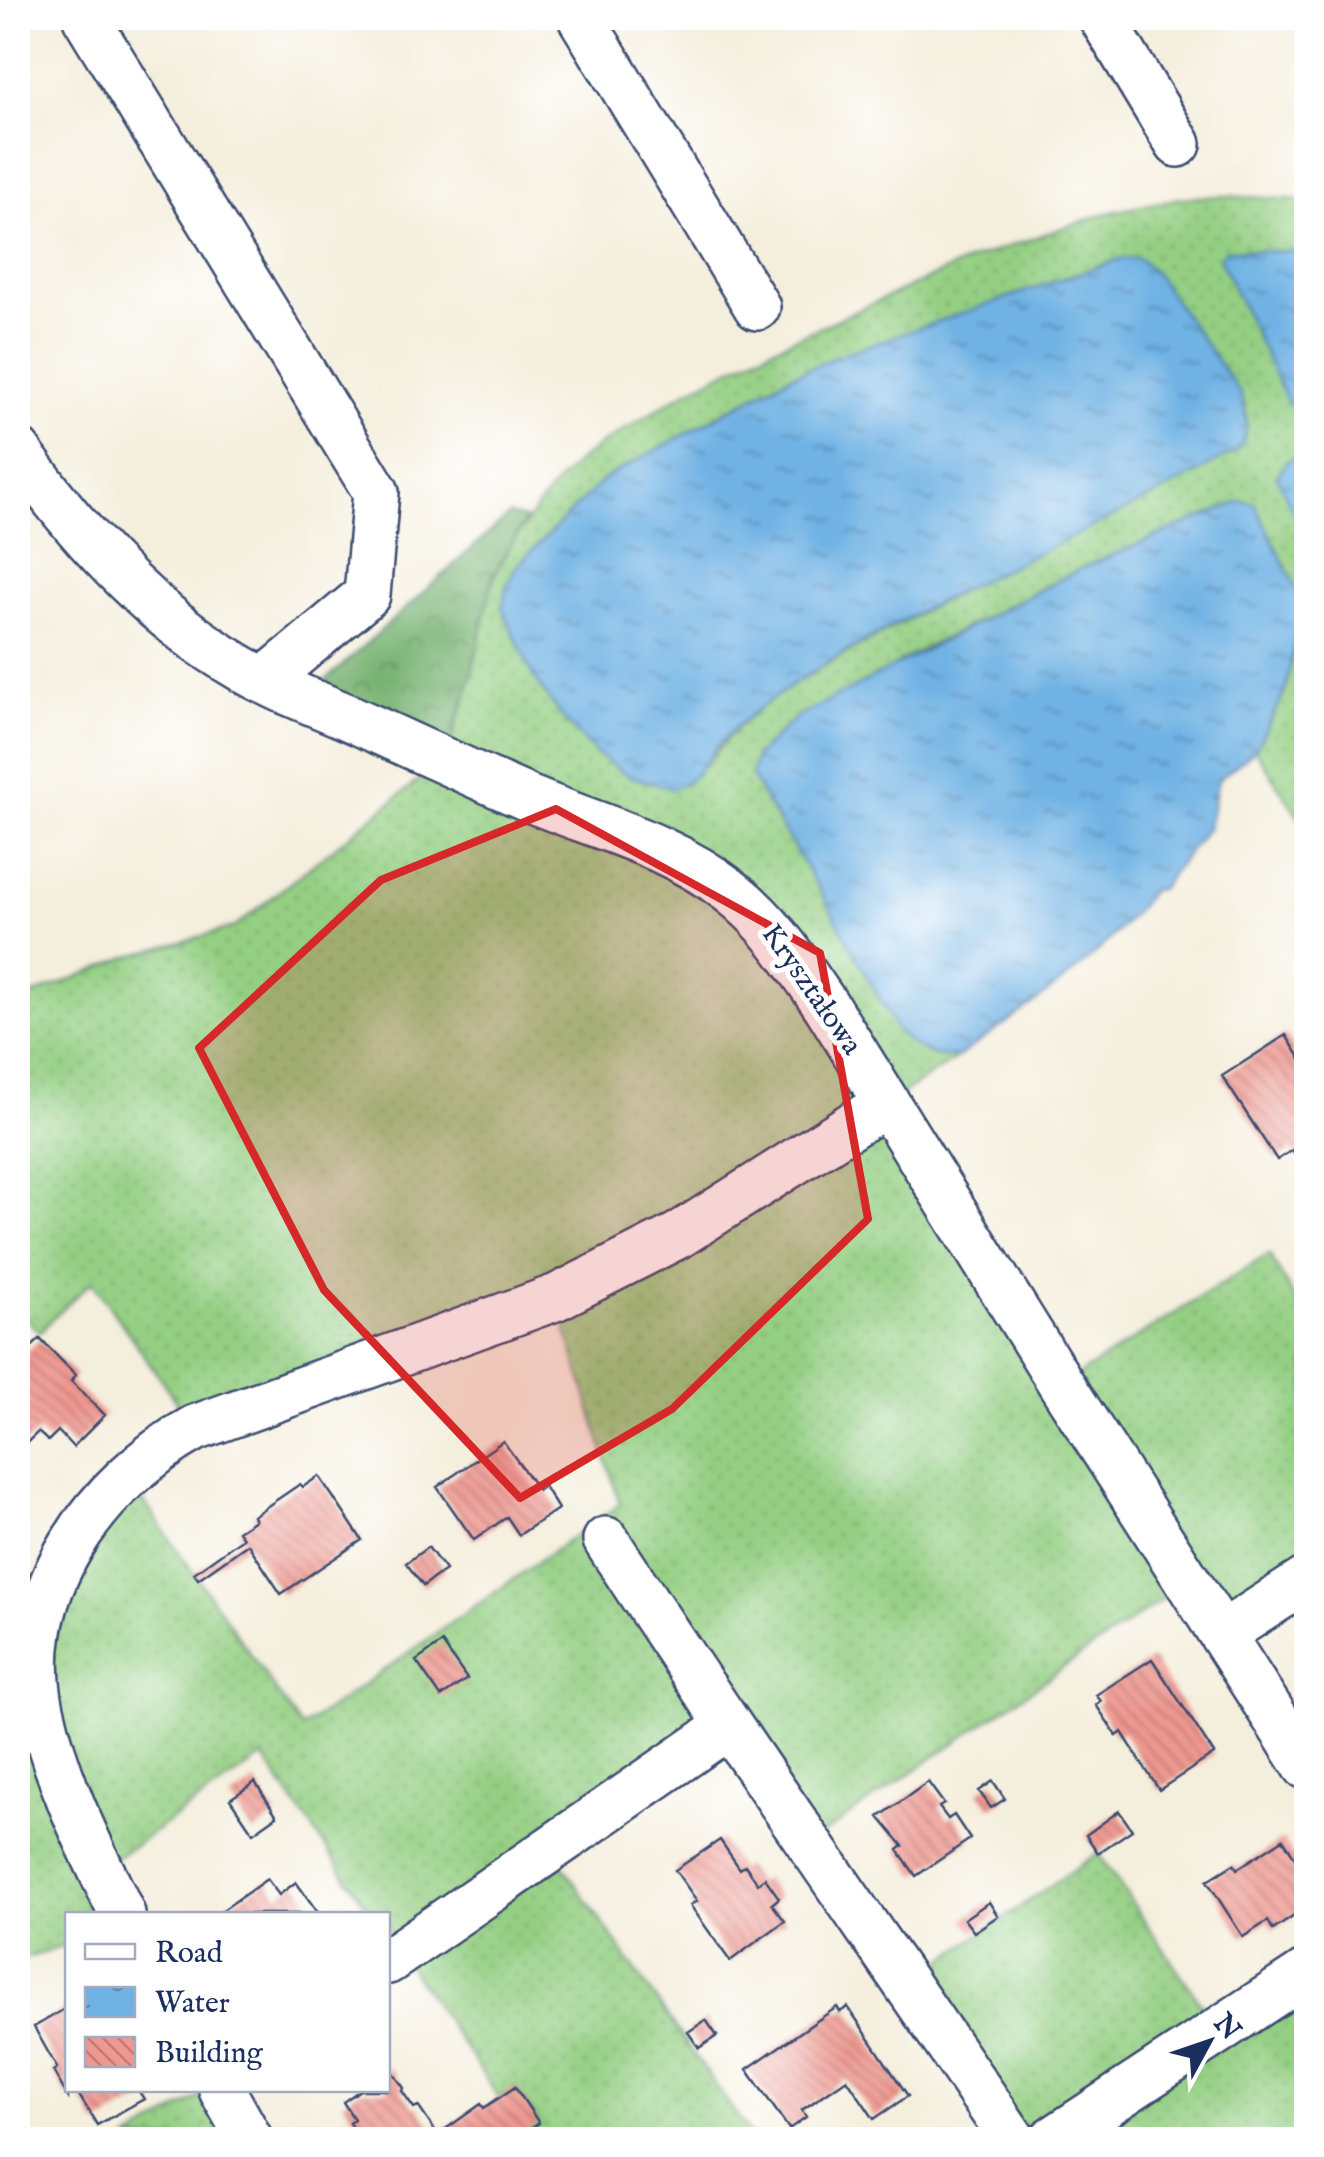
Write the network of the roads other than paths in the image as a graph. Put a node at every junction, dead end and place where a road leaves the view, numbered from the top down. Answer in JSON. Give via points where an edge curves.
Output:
{"nodes":[{"id":1,"x":86,"y":18,"type":"edge"},
{"id":2,"x":581,"y":18,"type":"edge"},
{"id":3,"x":1102,"y":18,"type":"edge"},
{"id":4,"x":1178,"y":144,"type":"dead end"},
{"id":5,"x":758,"y":306,"type":"dead end"},
{"id":6,"x":18,"y":451,"type":"edge"},
{"id":7,"x":265,"y":680,"type":"junction"},
{"id":8,"x":887,"y":1103,"type":"junction"},
{"id":9,"x":606,"y":1540,"type":"dead end"},
{"id":10,"x":1306,"y":1580,"type":"edge"},
{"id":11,"x":1224,"y":1633,"type":"junction"},
{"id":12,"x":728,"y":1727,"type":"junction"},
{"id":13,"x":1306,"y":1766,"type":"edge"},
{"id":14,"x":121,"y":1912,"type":"edge"},
{"id":15,"x":390,"y":1960,"type":"edge"},
{"id":16,"x":1306,"y":1973,"type":"edge"},
{"id":17,"x":223,"y":2092,"type":"edge"},
{"id":18,"x":250,"y":2140,"type":"edge"},
{"id":19,"x":1012,"y":2140,"type":"edge"},
{"id":20,"x":1052,"y":2140,"type":"edge"}],
"edges":[{"from":1,"to":7,"type":"lane","via":[[376,492],[367,596]]},
{"from":2,"to":5,"type":"lane"},
{"from":3,"to":4,"type":"lane"},
{"from":6,"to":7,"type":"lane","name":"Kryształowa","via":[[122,576],[188,631]]},
{"from":7,"to":8,"type":"lane","name":"Kryształowa","via":[[706,874],[786,946]]},
{"from":8,"to":11,"type":"lane","name":"Kryształowa"},
{"from":8,"to":14,"type":"lane","via":[[663,1244],[557,1297],[196,1428],[160,1448],[106,1495],[56,1577],[36,1671],[54,1752]]},
{"from":9,"to":12,"type":"lane"},
{"from":10,"to":11,"type":"lane"},
{"from":11,"to":13,"type":"lane","name":"Kryształowa"},
{"from":12,"to":15,"type":"lane"},
{"from":12,"to":19,"type":"lane"},
{"from":16,"to":20,"type":"lane"},
{"from":17,"to":18,"type":"lane"}]}
